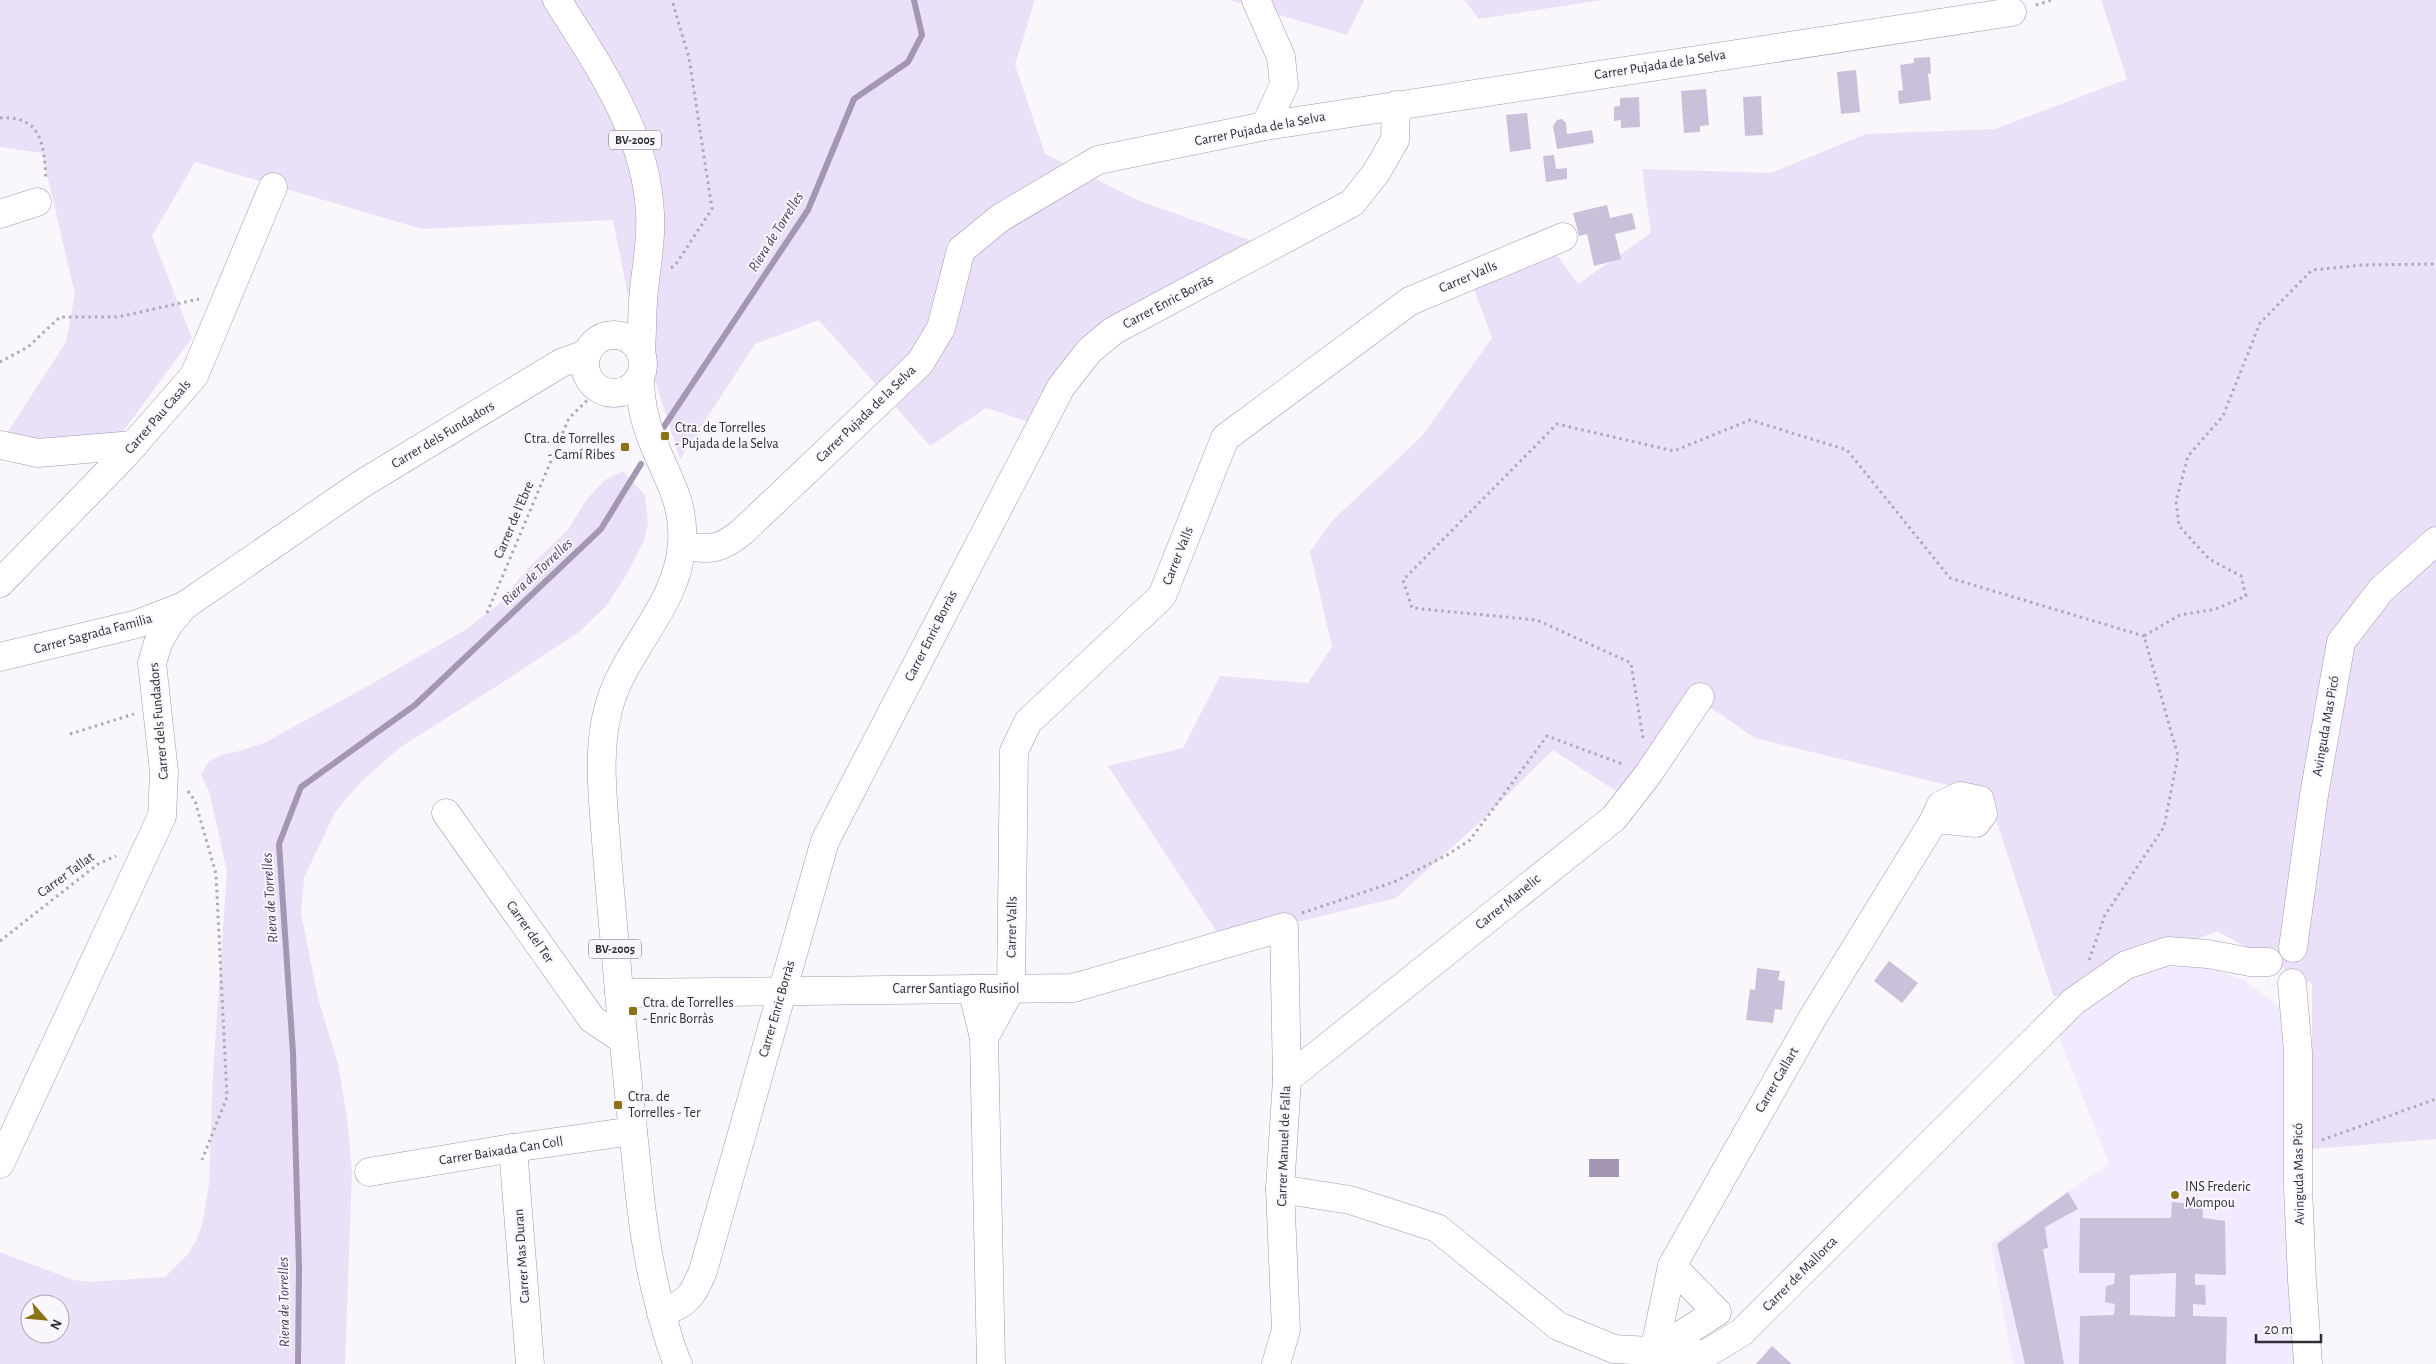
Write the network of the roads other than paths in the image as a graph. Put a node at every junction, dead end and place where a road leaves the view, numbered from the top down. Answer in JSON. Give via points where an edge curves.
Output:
{"nodes":[{"id":1,"x":556,"y":0,"type":"edge"},
{"id":2,"x":1256,"y":0,"type":"edge"},
{"id":3,"x":2012,"y":12,"type":"dead end"},
{"id":4,"x":1396,"y":105,"type":"junction"},
{"id":5,"x":1265,"y":126,"type":"junction"},
{"id":6,"x":274,"y":187,"type":"dead end"},
{"id":7,"x":38,"y":202,"type":"road end"},
{"id":8,"x":0,"y":214,"type":"edge"},
{"id":9,"x":1563,"y":237,"type":"dead end"},
{"id":10,"x":644,"y":294,"type":"junction"},
{"id":11,"x":613,"y":335,"type":"junction"},
{"id":12,"x":586,"y":354,"type":"junction"},
{"id":13,"x":640,"y":365,"type":"junction"},
{"id":14,"x":603,"y":390,"type":"junction"},
{"id":15,"x":653,"y":441,"type":"junction"},
{"id":16,"x":0,"y":445,"type":"edge"},
{"id":17,"x":134,"y":445,"type":"junction"},
{"id":18,"x":2436,"y":541,"type":"edge"},
{"id":19,"x":682,"y":546,"type":"junction"},
{"id":20,"x":0,"y":583,"type":"edge"},
{"id":21,"x":184,"y":606,"type":"junction"},
{"id":22,"x":0,"y":657,"type":"edge"},
{"id":23,"x":1700,"y":697,"type":"dead end"},
{"id":24,"x":446,"y":814,"type":"dead end"},
{"id":25,"x":1933,"y":822,"type":"dead end"},
{"id":26,"x":1284,"y":927,"type":"joint"},
{"id":27,"x":2293,"y":948,"type":"junction"},
{"id":28,"x":2268,"y":962,"type":"junction"},
{"id":29,"x":2292,"y":983,"type":"junction"},
{"id":30,"x":1011,"y":988,"type":"junction"},
{"id":31,"x":972,"y":989,"type":"junction"},
{"id":32,"x":783,"y":990,"type":"junction"},
{"id":33,"x":619,"y":993,"type":"junction"},
{"id":34,"x":984,"y":1038,"type":"junction"},
{"id":35,"x":623,"y":1040,"type":"junction"},
{"id":36,"x":1287,"y":1079,"type":"junction"},
{"id":37,"x":632,"y":1131,"type":"junction"},
{"id":38,"x":513,"y":1148,"type":"junction"},
{"id":39,"x":0,"y":1164,"type":"edge"},
{"id":40,"x":369,"y":1172,"type":"dead end"},
{"id":41,"x":1280,"y":1189,"type":"junction"},
{"id":42,"x":1672,"y":1266,"type":"junction"},
{"id":43,"x":661,"y":1313,"type":"junction"},
{"id":44,"x":1654,"y":1352,"type":"junction"},
{"id":45,"x":530,"y":1364,"type":"edge"},
{"id":46,"x":678,"y":1364,"type":"edge"},
{"id":47,"x":991,"y":1364,"type":"edge"},
{"id":48,"x":1276,"y":1364,"type":"edge"},
{"id":49,"x":2308,"y":1364,"type":"edge"}],
"edges":[{"from":1,"to":10,"type":"street","number":"BV-2005","via":[[611,88],[632,134],[646,177],[650,254]]},
{"from":2,"to":5,"type":"street","via":[[1281,57],[1284,85]]},
{"from":3,"to":4,"type":"street","name":"Carrer Pujada de la Selva"},
{"from":4,"to":5,"type":"street","name":"Carrer Pujada de la Selva"},
{"from":4,"to":32,"type":"street","name":"Carrer Enric Borràs","via":[[1395,140],[1376,173],[1352,202],[1113,331],[1089,351],[1061,388],[825,841]]},
{"from":5,"to":19,"type":"street","name":"Carrer Pujada de la Selva","via":[[1098,160],[1000,218],[960,250],[941,328],[920,363],[727,545],[710,548]]},
{"from":6,"to":17,"type":"street","name":"Carrer Pau Casals","via":[[194,376]]},
{"from":7,"to":8,"type":"street"},
{"from":9,"to":30,"type":"street","name":"Carrer Valls","via":[[1410,301],[1226,438],[1162,596],[1028,722],[1014,751]]},
{"from":10,"to":11,"type":"street"},
{"from":10,"to":13,"type":"street","number":"BV-2005"},
{"from":11,"to":12,"type":"street","via":[[594,342]]},
{"from":11,"to":13,"type":"street","via":[[630,340]]},
{"from":12,"to":14,"type":"street","number":"BV-2005","via":[[586,374]]},
{"from":12,"to":21,"type":"street","name":"Carrer dels Fundadors","via":[[561,363],[360,485]]},
{"from":13,"to":14,"type":"street","via":[[627,390],[616,393]]},
{"from":13,"to":15,"type":"street","number":"BV-2005","via":[[640,396]]},
{"from":14,"to":15,"type":"street","number":"BV-2005"},
{"from":15,"to":19,"type":"street","number":"BV-2005","via":[[680,505]]},
{"from":16,"to":17,"type":"street","via":[[38,453]]},
{"from":17,"to":20,"type":"street","name":"Carrer Pau Casals"},
{"from":18,"to":27,"type":"street","name":"Avinguda Mas Picó","via":[[2381,590],[2341,642],[2314,795]]},
{"from":19,"to":33,"type":"street","number":"BV-2005","via":[[676,579],[626,668],[608,709],[602,747],[603,806]]},
{"from":21,"to":22,"type":"street","name":"Carrer Sagrada Familia","via":[[137,624]]},
{"from":21,"to":39,"type":"street","name":"Carrer dels Fundadors","via":[[158,643],[152,663],[164,772],[162,816]]},
{"from":23,"to":36,"type":"street","name":"Carrer Manelic","via":[[1614,818]]},
{"from":24,"to":35,"type":"street","name":"Carrer del Ter","via":[[592,1019]]},
{"from":25,"to":42,"type":"street","name":"Carrer Gallart","via":[[1814,1017]]},
{"from":26,"to":30,"type":"street","name":"Carrer Santiago Rusiñol","via":[[1073,988]]},
{"from":26,"to":36,"type":"street","name":"Carrer Manuel de Falla"},
{"from":27,"to":28,"type":"street","via":[[2278,949]]},
{"from":27,"to":29,"type":"street","via":[[2301,954],[2305,964],[2300,977]]},
{"from":28,"to":29,"type":"street","via":[[2274,980],[2282,984]]},
{"from":28,"to":44,"type":"street","name":"Carrer de Mallorca","via":[[2168,951],[2126,965],[2074,1001],[1742,1332],[1706,1354]]},
{"from":29,"to":49,"type":"street","name":"Avinguda Mas Picó","via":[[2298,1052],[2302,1280]]},
{"from":30,"to":31,"type":"street","name":"Carrer Santiago Rusiñol"},
{"from":30,"to":34,"type":"street","name":"Carrer Valls"},
{"from":31,"to":32,"type":"street","name":"Carrer Santiago Rusiñol"},
{"from":31,"to":34,"type":"street","name":"Carrer Valls"},
{"from":32,"to":33,"type":"street","name":"Carrer Santiago Rusiñol"},
{"from":32,"to":43,"type":"street","name":"Carrer Enric Borràs","via":[[703,1271],[693,1294],[681,1305]]},
{"from":33,"to":35,"type":"street","number":"BV-2005"},
{"from":34,"to":47,"type":"street","name":"Carrer Valls"},
{"from":35,"to":37,"type":"street","number":"BV-2005"},
{"from":36,"to":41,"type":"street","name":"Carrer Manuel de Falla"},
{"from":37,"to":38,"type":"street","name":"Carrer Baixada Can Coll"},
{"from":37,"to":43,"type":"street","number":"BV-2005","via":[[651,1278]]},
{"from":38,"to":40,"type":"street","name":"Carrer Baixada Can Coll"},
{"from":38,"to":45,"type":"street","name":"Carrer Mas Duran"},
{"from":41,"to":44,"type":"street","name":"Carrer de Mallorca","via":[[1350,1200],[1437,1228],[1558,1326],[1614,1349]]},
{"from":41,"to":48,"type":"street","name":"Carrer Manuel de Falla","via":[[1286,1330]]},
{"from":42,"to":44,"type":"street","name":"Carrer Gallart"},
{"from":42,"to":44,"type":"street","via":[[1717,1312]]},
{"from":43,"to":46,"type":"street","number":"BV-2005","via":[[670,1348]]}]}
